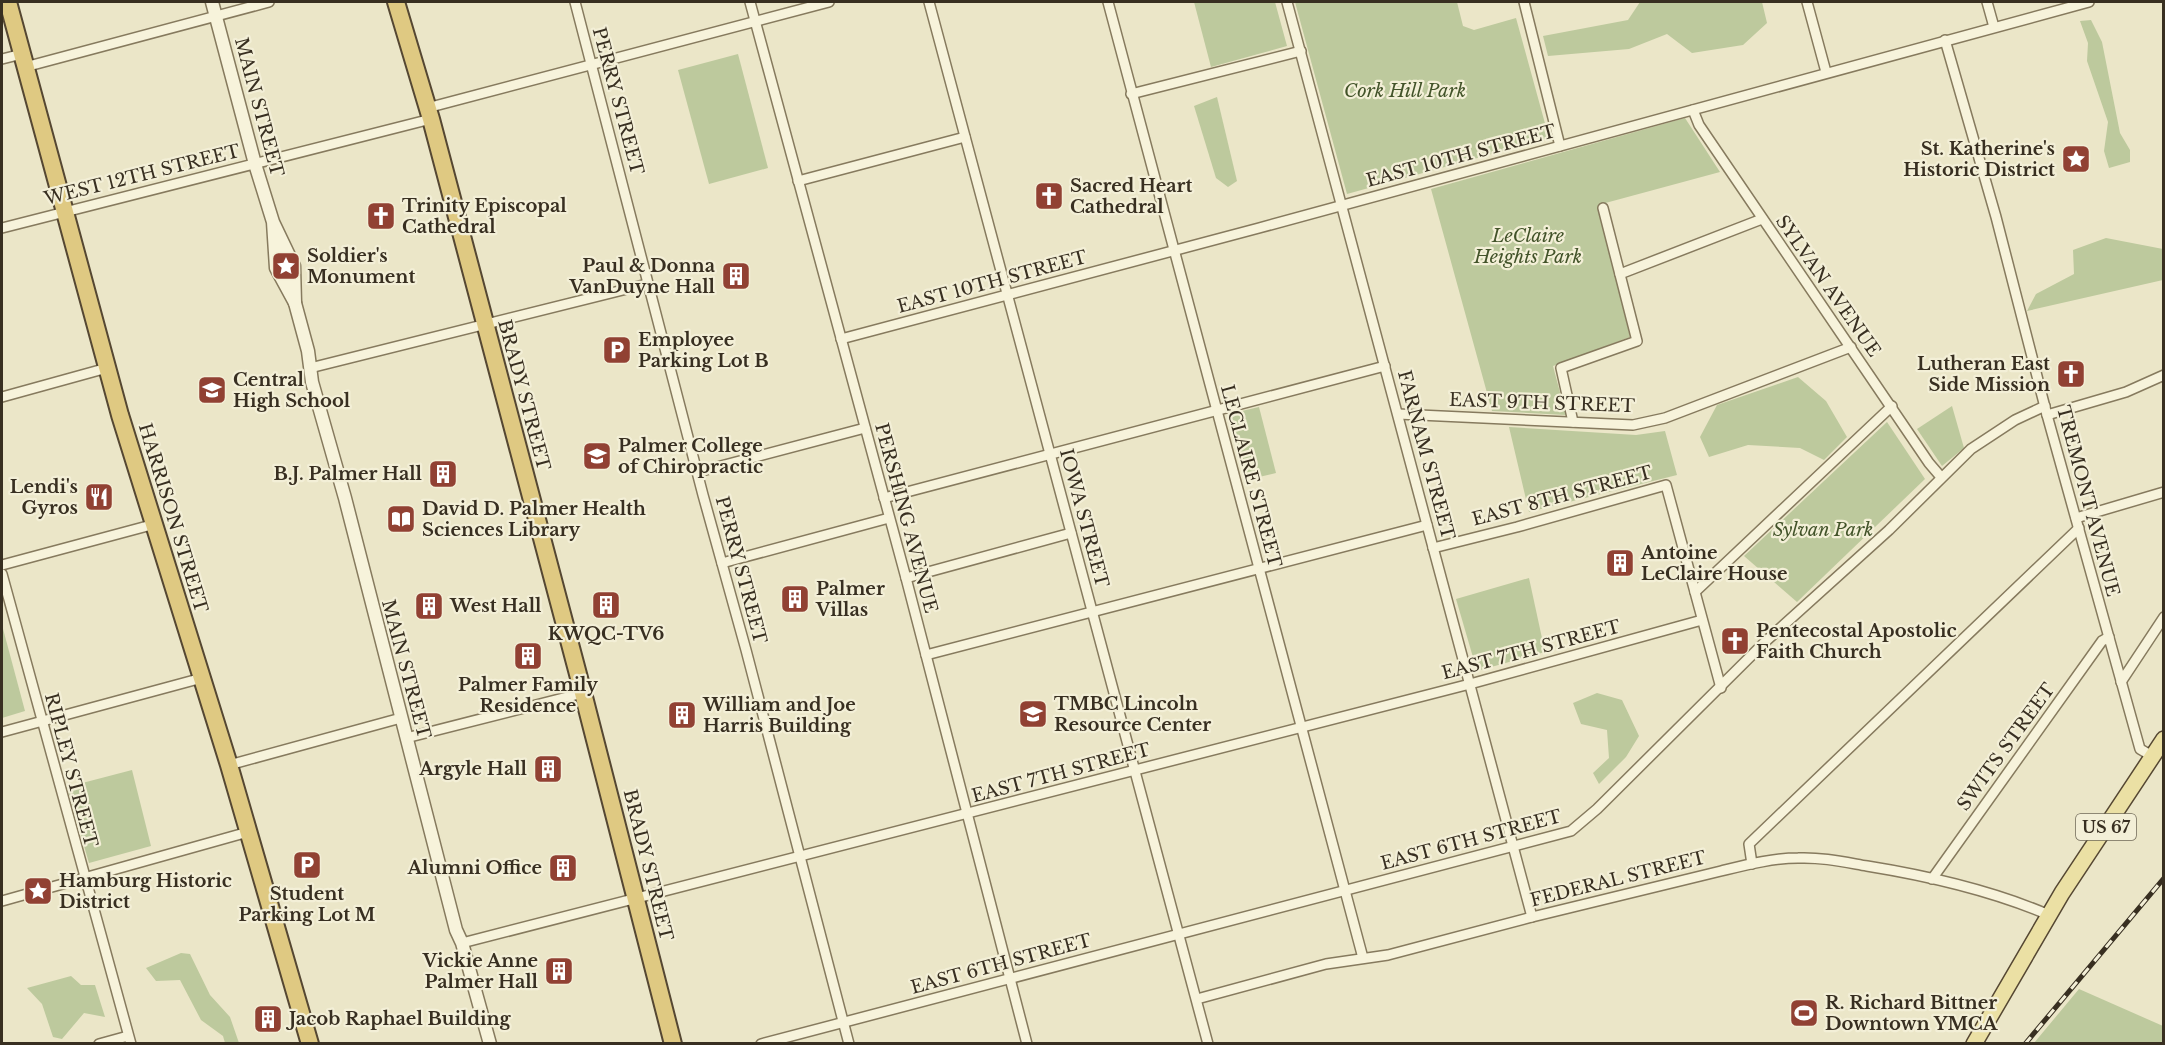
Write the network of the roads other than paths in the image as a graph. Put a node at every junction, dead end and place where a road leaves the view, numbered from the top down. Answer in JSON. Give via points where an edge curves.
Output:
{"nodes":[{"id":1,"x":8,"y":2,"type":"edge"},
{"id":2,"x":212,"y":2,"type":"edge"},
{"id":3,"x":268,"y":2,"type":"edge"},
{"id":4,"x":396,"y":2,"type":"edge"},
{"id":5,"x":574,"y":2,"type":"edge"},
{"id":6,"x":750,"y":2,"type":"edge"},
{"id":7,"x":829,"y":2,"type":"edge"},
{"id":8,"x":929,"y":2,"type":"edge"},
{"id":9,"x":1108,"y":2,"type":"edge"},
{"id":10,"x":1287,"y":2,"type":"edge"},
{"id":11,"x":1524,"y":2,"type":"edge"},
{"id":12,"x":1807,"y":2,"type":"edge"},
{"id":13,"x":1987,"y":2,"type":"edge"},
{"id":14,"x":2089,"y":2,"type":"edge"},
{"id":15,"x":216,"y":16,"type":"junction"},
{"id":16,"x":755,"y":21,"type":"junction"},
{"id":17,"x":1994,"y":27,"type":"junction"},
{"id":18,"x":1945,"y":40,"type":"junction"},
{"id":19,"x":1300,"y":51,"type":"junction"},
{"id":20,"x":2,"y":59,"type":"edge"},
{"id":21,"x":23,"y":61,"type":"junction"},
{"id":22,"x":591,"y":65,"type":"junction"},
{"id":23,"x":1826,"y":72,"type":"junction"},
{"id":24,"x":1131,"y":94,"type":"junction"},
{"id":25,"x":1694,"y":110,"type":"junction"},
{"id":26,"x":429,"y":114,"type":"junction"},
{"id":27,"x":965,"y":137,"type":"junction"},
{"id":28,"x":1560,"y":147,"type":"junction"},
{"id":29,"x":255,"y":164,"type":"junction"},
{"id":30,"x":798,"y":181,"type":"junction"},
{"id":31,"x":1343,"y":205,"type":"junction"},
{"id":32,"x":1603,"y":208,"type":"dead end"},
{"id":33,"x":63,"y":211,"type":"junction"},
{"id":34,"x":1762,"y":219,"type":"junction"},
{"id":35,"x":2,"y":228,"type":"edge"},
{"id":36,"x":1173,"y":251,"type":"junction"},
{"id":37,"x":1620,"y":274,"type":"junction"},
{"id":38,"x":647,"y":284,"type":"junction"},
{"id":39,"x":1007,"y":296,"type":"junction"},
{"id":40,"x":485,"y":325,"type":"junction"},
{"id":41,"x":841,"y":339,"type":"junction"},
{"id":42,"x":1851,"y":347,"type":"junction"},
{"id":43,"x":1385,"y":366,"type":"junction"},
{"id":44,"x":107,"y":368,"type":"junction"},
{"id":45,"x":310,"y":368,"type":"junction"},
{"id":46,"x":2163,"y":375,"type":"edge"},
{"id":47,"x":2,"y":397,"type":"edge"},
{"id":48,"x":1892,"y":406,"type":"junction"},
{"id":49,"x":1216,"y":409,"type":"junction"},
{"id":50,"x":2046,"y":411,"type":"junction"},
{"id":51,"x":1398,"y":414,"type":"junction"},
{"id":52,"x":1573,"y":422,"type":"junction"},
{"id":53,"x":865,"y":428,"type":"junction"},
{"id":54,"x":1050,"y":454,"type":"junction"},
{"id":55,"x":698,"y":472,"type":"junction"},
{"id":56,"x":1941,"y":477,"type":"junction"},
{"id":57,"x":2163,"y":492,"type":"edge"},
{"id":58,"x":884,"y":498,"type":"junction"},
{"id":59,"x":889,"y":518,"type":"junction"},
{"id":60,"x":2076,"y":518,"type":"junction"},
{"id":61,"x":154,"y":525,"type":"junction"},
{"id":62,"x":1428,"y":525,"type":"junction"},
{"id":63,"x":2079,"y":528,"type":"junction"},
{"id":64,"x":1071,"y":533,"type":"junction"},
{"id":65,"x":1433,"y":548,"type":"junction"},
{"id":66,"x":722,"y":563,"type":"junction"},
{"id":67,"x":2,"y":565,"type":"edge"},
{"id":68,"x":1258,"y":568,"type":"junction"},
{"id":69,"x":2,"y":574,"type":"edge"},
{"id":70,"x":906,"y":578,"type":"junction"},
{"id":71,"x":1695,"y":592,"type":"junction"},
{"id":72,"x":1092,"y":612,"type":"junction"},
{"id":73,"x":2163,"y":616,"type":"edge"},
{"id":74,"x":1702,"y":620,"type":"junction"},
{"id":75,"x":2109,"y":637,"type":"junction"},
{"id":76,"x":926,"y":655,"type":"junction"},
{"id":77,"x":202,"y":678,"type":"junction"},
{"id":78,"x":2121,"y":682,"type":"junction"},
{"id":79,"x":1470,"y":684,"type":"junction"},
{"id":80,"x":1721,"y":688,"type":"junction"},
{"id":81,"x":583,"y":693,"type":"junction"},
{"id":82,"x":401,"y":718,"type":"junction"},
{"id":83,"x":41,"y":721,"type":"junction"},
{"id":84,"x":1302,"y":727,"type":"junction"},
{"id":85,"x":2,"y":732,"type":"edge"},
{"id":86,"x":406,"y":738,"type":"junction"},
{"id":87,"x":2163,"y":739,"type":"edge"},
{"id":88,"x":2152,"y":756,"type":"junction"},
{"id":89,"x":229,"y":765,"type":"junction"},
{"id":90,"x":1136,"y":770,"type":"junction"},
{"id":91,"x":968,"y":814,"type":"junction"},
{"id":92,"x":248,"y":832,"type":"junction"},
{"id":93,"x":1514,"y":847,"type":"junction"},
{"id":94,"x":800,"y":857,"type":"junction"},
{"id":95,"x":1752,"y":864,"type":"junction"},
{"id":96,"x":84,"y":879,"type":"junction"},
{"id":97,"x":1932,"y":879,"type":"junction"},
{"id":98,"x":1345,"y":890,"type":"junction"},
{"id":99,"x":636,"y":899,"type":"junction"},
{"id":100,"x":2,"y":901,"type":"edge"},
{"id":101,"x":2049,"y":915,"type":"junction"},
{"id":102,"x":1532,"y":917,"type":"junction"},
{"id":103,"x":1179,"y":934,"type":"junction"},
{"id":104,"x":462,"y":943,"type":"junction"},
{"id":105,"x":1363,"y":958,"type":"junction"},
{"id":106,"x":1010,"y":978,"type":"junction"},
{"id":107,"x":1197,"y":999,"type":"junction"},
{"id":108,"x":843,"y":1022,"type":"junction"},
{"id":109,"x":129,"y":1040,"type":"edge"},
{"id":110,"x":99,"y":1044,"type":"edge"},
{"id":111,"x":310,"y":1044,"type":"edge"},
{"id":112,"x":490,"y":1044,"type":"edge"},
{"id":113,"x":673,"y":1044,"type":"edge"},
{"id":114,"x":761,"y":1044,"type":"edge"},
{"id":115,"x":849,"y":1044,"type":"edge"},
{"id":116,"x":1028,"y":1044,"type":"edge"},
{"id":117,"x":1208,"y":1044,"type":"edge"},
{"id":118,"x":1974,"y":1044,"type":"edge"}],
"edges":[{"from":1,"to":21,"type":"highway","name":"HARRISON STREET"},
{"from":2,"to":15,"type":"street","name":"MAIN STREET"},
{"from":3,"to":15,"type":"street"},
{"from":4,"to":26,"type":"highway","name":"BRADY STREET"},
{"from":5,"to":22,"type":"street","name":"PERRY STREET"},
{"from":6,"to":16,"type":"street","name":"PERSHING AVENUE"},
{"from":7,"to":16,"type":"street","name":"WEST 12TH STREET"},
{"from":8,"to":27,"type":"street","name":"IOWA STREET"},
{"from":9,"to":24,"type":"street","name":"LECLAIRE STREET"},
{"from":10,"to":19,"type":"street","name":"FARNAM STREET"},
{"from":11,"to":28,"type":"street"},
{"from":12,"to":23,"type":"street"},
{"from":13,"to":17,"type":"street"},
{"from":14,"to":17,"type":"street","name":"EAST 10TH STREET"},
{"from":15,"to":21,"type":"street"},
{"from":15,"to":29,"type":"street","name":"MAIN STREET"},
{"from":16,"to":22,"type":"street","name":"WEST 12TH STREET"},
{"from":16,"to":30,"type":"street","name":"PERSHING AVENUE"},
{"from":17,"to":18,"type":"street","name":"EAST 10TH STREET"},
{"from":18,"to":23,"type":"street","name":"EAST 10TH STREET"},
{"from":18,"to":50,"type":"street","name":"TREMONT AVENUE"},
{"from":19,"to":24,"type":"street"},
{"from":19,"to":31,"type":"street","name":"FARNAM STREET"},
{"from":20,"to":21,"type":"street"},
{"from":21,"to":33,"type":"highway","name":"HARRISON STREET"},
{"from":22,"to":26,"type":"street","name":"WEST 12TH STREET"},
{"from":22,"to":38,"type":"street","name":"PERRY STREET"},
{"from":23,"to":25,"type":"street","name":"EAST 10TH STREET"},
{"from":24,"to":36,"type":"street","name":"LECLAIRE STREET"},
{"from":25,"to":28,"type":"street","name":"EAST 10TH STREET"},
{"from":25,"to":34,"type":"street","name":"SYLVAN AVENUE","via":[[1699,125]]},
{"from":26,"to":29,"type":"street","name":"WEST 12TH STREET"},
{"from":26,"to":40,"type":"highway","name":"BRADY STREET"},
{"from":27,"to":30,"type":"street"},
{"from":27,"to":39,"type":"street","name":"IOWA STREET"},
{"from":28,"to":31,"type":"street","name":"EAST 10TH STREET"},
{"from":29,"to":33,"type":"street","name":"WEST 12TH STREET"},
{"from":29,"to":45,"type":"street","name":"MAIN STREET","via":[[273,222],[276,268],[294,303]]},
{"from":30,"to":41,"type":"street","name":"PERSHING AVENUE"},
{"from":31,"to":36,"type":"street","name":"EAST 10TH STREET"},
{"from":31,"to":43,"type":"street","name":"FARNAM STREET"},
{"from":32,"to":37,"type":"street"},
{"from":33,"to":35,"type":"street","name":"WEST 12TH STREET"},
{"from":33,"to":44,"type":"highway","name":"HARRISON STREET"},
{"from":34,"to":37,"type":"street"},
{"from":34,"to":42,"type":"street","name":"SYLVAN AVENUE"},
{"from":36,"to":39,"type":"street","name":"EAST 10TH STREET"},
{"from":36,"to":49,"type":"street","name":"LECLAIRE STREET"},
{"from":37,"to":52,"type":"street","via":[[1637,342],[1561,368]]},
{"from":38,"to":40,"type":"street"},
{"from":38,"to":55,"type":"street","name":"PERRY STREET"},
{"from":39,"to":41,"type":"street","name":"EAST 10TH STREET"},
{"from":39,"to":54,"type":"street","name":"IOWA STREET"},
{"from":40,"to":45,"type":"street"},
{"from":40,"to":81,"type":"highway","name":"BRADY STREET"},
{"from":41,"to":53,"type":"street","name":"PERSHING AVENUE"},
{"from":42,"to":48,"type":"street","name":"SYLVAN AVENUE"},
{"from":42,"to":52,"type":"street","name":"EAST 9TH STREET","via":[[1665,418],[1633,425]]},
{"from":43,"to":49,"type":"street"},
{"from":43,"to":51,"type":"street","name":"FARNAM STREET"},
{"from":44,"to":47,"type":"street"},
{"from":44,"to":61,"type":"highway","name":"HARRISON STREET"},
{"from":45,"to":82,"type":"street","name":"MAIN STREET"},
{"from":46,"to":50,"type":"street","name":"EAST 6TH STREET","via":[[2126,392]]},
{"from":48,"to":56,"type":"street","name":"SYLVAN AVENUE"},
{"from":48,"to":71,"type":"street"},
{"from":49,"to":54,"type":"street"},
{"from":49,"to":68,"type":"street","name":"LECLAIRE STREET"},
{"from":50,"to":56,"type":"street","name":"EAST 6TH STREET","via":[[2014,420]]},
{"from":50,"to":60,"type":"street","name":"TREMONT AVENUE"},
{"from":51,"to":52,"type":"street","name":"EAST 9TH STREET"},
{"from":51,"to":62,"type":"street","name":"FARNAM STREET"},
{"from":53,"to":55,"type":"street"},
{"from":53,"to":58,"type":"street","name":"PERSHING AVENUE"},
{"from":54,"to":58,"type":"street"},
{"from":54,"to":64,"type":"street","name":"IOWA STREET"},
{"from":55,"to":66,"type":"street","name":"PERRY STREET"},
{"from":56,"to":80,"type":"street","name":"EAST 6TH STREET"},
{"from":57,"to":60,"type":"street"},
{"from":58,"to":59,"type":"street","name":"PERSHING AVENUE"},
{"from":59,"to":66,"type":"street"},
{"from":59,"to":70,"type":"street","name":"PERSHING AVENUE"},
{"from":60,"to":63,"type":"street","name":"TREMONT AVENUE"},
{"from":61,"to":67,"type":"street"},
{"from":61,"to":77,"type":"highway","name":"HARRISON STREET"},
{"from":62,"to":65,"type":"street","name":"FARNAM STREET"},
{"from":62,"to":68,"type":"street"},
{"from":63,"to":75,"type":"street","name":"TREMONT AVENUE"},
{"from":63,"to":95,"type":"street","via":[[1749,844]]},
{"from":64,"to":70,"type":"street"},
{"from":64,"to":72,"type":"street","name":"IOWA STREET"},
{"from":65,"to":71,"type":"street","name":"EAST 8TH STREET","via":[[1666,485]]},
{"from":65,"to":79,"type":"street","name":"FARNAM STREET"},
{"from":66,"to":94,"type":"street","name":"PERRY STREET"},
{"from":68,"to":72,"type":"street"},
{"from":68,"to":84,"type":"street","name":"LECLAIRE STREET"},
{"from":69,"to":83,"type":"street","name":"RIPLEY STREET"},
{"from":70,"to":76,"type":"street","name":"PERSHING AVENUE"},
{"from":71,"to":74,"type":"street"},
{"from":72,"to":76,"type":"street"},
{"from":72,"to":90,"type":"street","name":"IOWA STREET"},
{"from":73,"to":78,"type":"street"},
{"from":74,"to":79,"type":"street","name":"EAST 7TH STREET"},
{"from":74,"to":80,"type":"street"},
{"from":75,"to":78,"type":"street","name":"TREMONT AVENUE"},
{"from":75,"to":97,"type":"street","name":"SWITS STREET","via":[[2102,641]]},
{"from":76,"to":91,"type":"street","name":"PERSHING AVENUE"},
{"from":77,"to":83,"type":"street"},
{"from":77,"to":89,"type":"highway","name":"HARRISON STREET"},
{"from":78,"to":88,"type":"street","name":"TREMONT AVENUE","via":[[2140,749]]},
{"from":79,"to":84,"type":"street","name":"EAST 7TH STREET"},
{"from":79,"to":93,"type":"street","name":"FARNAM STREET"},
{"from":80,"to":93,"type":"street","name":"EAST 6TH STREET","via":[[1582,823],[1570,831]]},
{"from":81,"to":86,"type":"street"},
{"from":81,"to":99,"type":"highway","name":"BRADY STREET"},
{"from":82,"to":86,"type":"street","name":"MAIN STREET"},
{"from":82,"to":89,"type":"street"},
{"from":83,"to":85,"type":"street"},
{"from":83,"to":96,"type":"street","name":"RIPLEY STREET"},
{"from":84,"to":90,"type":"street","name":"EAST 7TH STREET"},
{"from":84,"to":98,"type":"street","name":"LECLAIRE STREET"},
{"from":86,"to":104,"type":"street","name":"MAIN STREET"},
{"from":87,"to":88,"type":"main road","number":"US 67"},
{"from":88,"to":101,"type":"main road","number":"US 67"},
{"from":89,"to":92,"type":"highway","name":"HARRISON STREET"},
{"from":90,"to":91,"type":"street","name":"EAST 7TH STREET"},
{"from":90,"to":103,"type":"street","name":"IOWA STREET"},
{"from":91,"to":94,"type":"street","name":"EAST 7TH STREET"},
{"from":91,"to":106,"type":"street","name":"PERSHING AVENUE"},
{"from":92,"to":96,"type":"street"},
{"from":92,"to":111,"type":"highway","name":"HARRISON STREET"},
{"from":93,"to":98,"type":"street","name":"EAST 6TH STREET"},
{"from":93,"to":102,"type":"street","name":"FARNAM STREET"},
{"from":94,"to":99,"type":"street","name":"EAST 7TH STREET"},
{"from":94,"to":108,"type":"street","name":"PERRY STREET"},
{"from":95,"to":97,"type":"street","name":"FEDERAL STREET","via":[[1818,858]]},
{"from":95,"to":102,"type":"street","name":"FEDERAL STREET"},
{"from":96,"to":100,"type":"street"},
{"from":96,"to":109,"type":"street","name":"RIPLEY STREET"},
{"from":97,"to":101,"type":"street","name":"FEDERAL STREET"},
{"from":98,"to":103,"type":"street","name":"EAST 6TH STREET"},
{"from":98,"to":105,"type":"street","name":"LECLAIRE STREET"},
{"from":99,"to":104,"type":"street","name":"EAST 7TH STREET"},
{"from":99,"to":113,"type":"highway","name":"BRADY STREET"},
{"from":101,"to":118,"type":"main road","number":"US 67"},
{"from":102,"to":105,"type":"street","name":"FEDERAL STREET"},
{"from":103,"to":106,"type":"street","name":"EAST 6TH STREET"},
{"from":103,"to":107,"type":"street","name":"IOWA STREET"},
{"from":104,"to":112,"type":"street","name":"MAIN STREET"},
{"from":105,"to":107,"type":"street","name":"FEDERAL STREET","via":[[1326,964]]},
{"from":106,"to":108,"type":"street","name":"EAST 6TH STREET"},
{"from":106,"to":116,"type":"street","name":"PERSHING AVENUE"},
{"from":107,"to":117,"type":"street","name":"IOWA STREET"},
{"from":108,"to":114,"type":"street","name":"EAST 6TH STREET"},
{"from":108,"to":115,"type":"street","name":"PERRY STREET"},
{"from":109,"to":110,"type":"street"}]}
